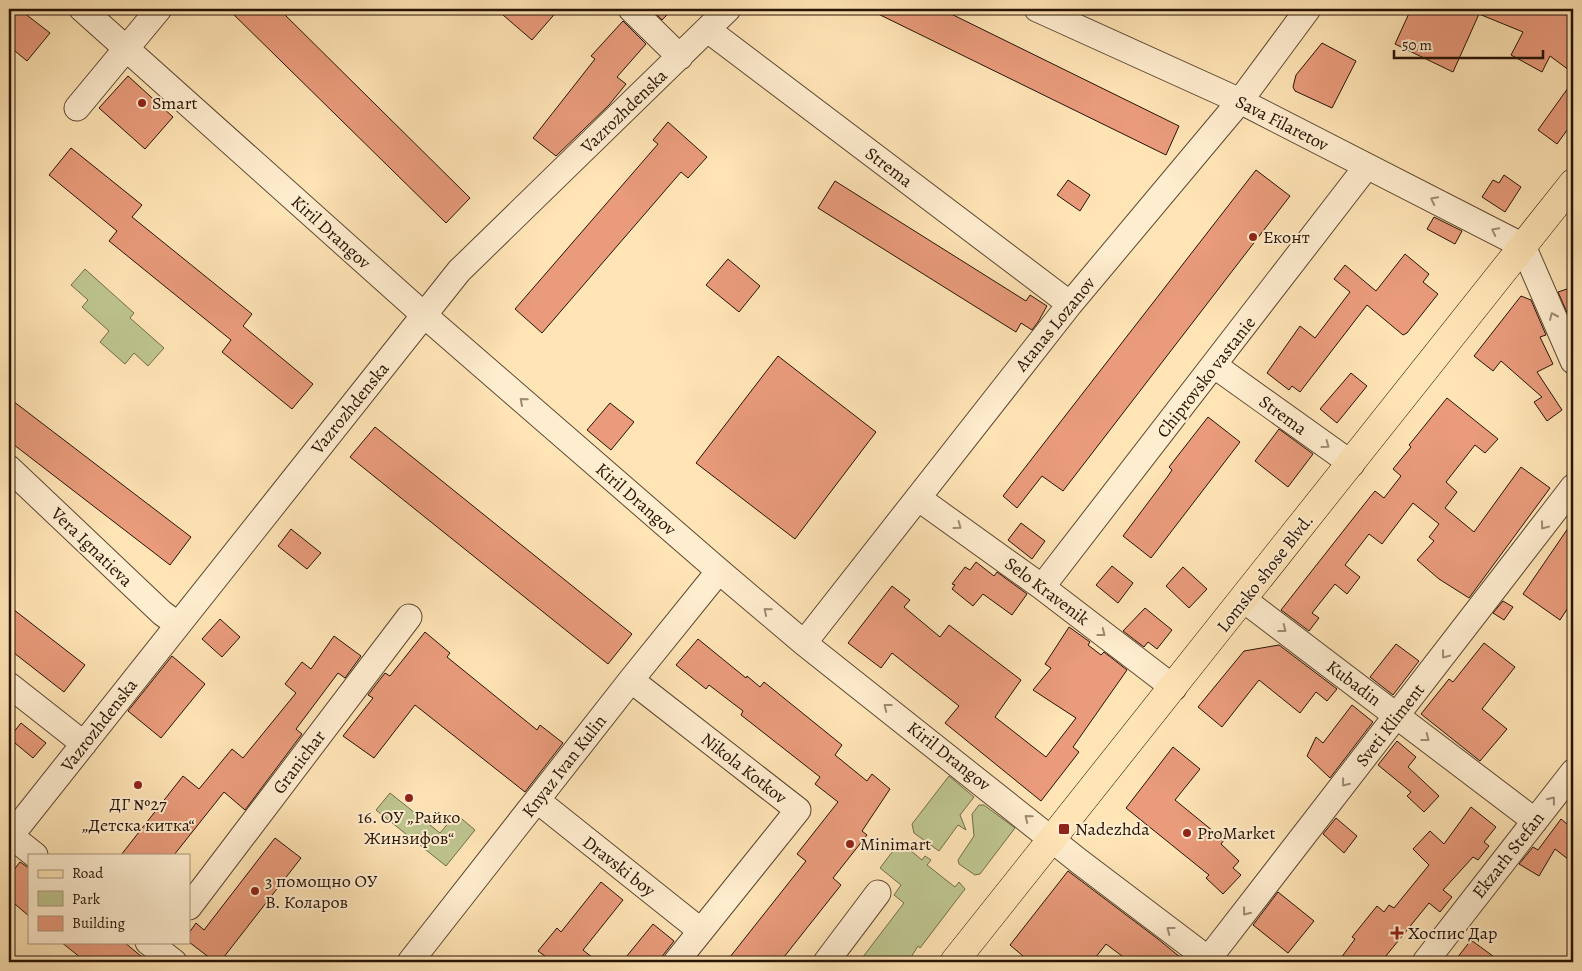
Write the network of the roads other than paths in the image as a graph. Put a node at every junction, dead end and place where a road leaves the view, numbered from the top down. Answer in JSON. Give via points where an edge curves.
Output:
{"nodes":[{"id":1,"x":82,"y":9,"type":"edge"},
{"id":2,"x":159,"y":9,"type":"edge"},
{"id":3,"x":631,"y":9,"type":"edge"},
{"id":4,"x":728,"y":9,"type":"edge"},
{"id":5,"x":1037,"y":9,"type":"edge"},
{"id":6,"x":1308,"y":9,"type":"edge"},
{"id":7,"x":708,"y":30,"type":"junction"},
{"id":8,"x":126,"y":47,"type":"junction"},
{"id":9,"x":680,"y":57,"type":"junction"},
{"id":10,"x":1240,"y":101,"type":"junction"},
{"id":11,"x":77,"y":108,"type":"dead end"},
{"id":12,"x":1367,"y":166,"type":"junction"},
{"id":13,"x":1573,"y":183,"type":"edge"},
{"id":14,"x":1523,"y":246,"type":"junction"},
{"id":15,"x":1070,"y":304,"type":"junction"},
{"id":16,"x":424,"y":315,"type":"junction"},
{"id":17,"x":1573,"y":361,"type":"edge"},
{"id":18,"x":1215,"y":366,"type":"junction"},
{"id":19,"x":1352,"y":464,"type":"junction"},
{"id":20,"x":9,"y":468,"type":"edge"},
{"id":21,"x":1573,"y":487,"type":"edge"},
{"id":22,"x":918,"y":498,"type":"junction"},
{"id":23,"x":719,"y":572,"type":"junction"},
{"id":24,"x":1042,"y":587,"type":"junction"},
{"id":25,"x":1244,"y":600,"type":"junction"},
{"id":26,"x":409,"y":617,"type":"dead end"},
{"id":27,"x":177,"y":624,"type":"junction"},
{"id":28,"x":804,"y":643,"type":"junction"},
{"id":29,"x":631,"y":680,"type":"junction"},
{"id":30,"x":9,"y":685,"type":"edge"},
{"id":31,"x":1174,"y":688,"type":"junction"},
{"id":32,"x":1398,"y":716,"type":"junction"},
{"id":33,"x":84,"y":744,"type":"junction"},
{"id":34,"x":1573,"y":772,"type":"edge"},
{"id":35,"x":538,"y":801,"type":"junction"},
{"id":36,"x":1535,"y":821,"type":"junction"},
{"id":37,"x":10,"y":837,"type":"edge"},
{"id":38,"x":1052,"y":839,"type":"junction"},
{"id":39,"x":34,"y":854,"type":"edge"},
{"id":40,"x":878,"y":893,"type":"dead end"},
{"id":41,"x":190,"y":906,"type":"edge"},
{"id":42,"x":701,"y":931,"type":"junction"},
{"id":43,"x":1209,"y":961,"type":"edge"},
{"id":44,"x":410,"y":962,"type":"edge"},
{"id":45,"x":676,"y":962,"type":"edge"},
{"id":46,"x":826,"y":962,"type":"edge"},
{"id":47,"x":954,"y":962,"type":"edge"},
{"id":48,"x":1425,"y":962,"type":"edge"}],
"edges":[{"from":1,"to":8,"type":"street","name":"Kiril Drangov"},
{"from":2,"to":8,"type":"street"},
{"from":3,"to":9,"type":"street"},
{"from":4,"to":7,"type":"street","name":"Vazrozhdenska"},
{"from":5,"to":10,"type":"street","name":"Sava Filaretov"},
{"from":6,"to":10,"type":"street","name":"Atanas Lozanov"},
{"from":7,"to":9,"type":"street","name":"Vazrozhdenska"},
{"from":7,"to":15,"type":"street","name":"Strema"},
{"from":8,"to":11,"type":"street"},
{"from":8,"to":16,"type":"street","name":"Kiril Drangov"},
{"from":9,"to":16,"type":"street","name":"Vazrozhdenska","via":[[459,271]]},
{"from":10,"to":12,"type":"street","name":"Sava Filaretov"},
{"from":10,"to":15,"type":"street","name":"Atanas Lozanov"},
{"from":14,"to":12,"type":"street","name":"Sava Filaretov","one_way":true},
{"from":12,"to":18,"type":"street","name":"Chiprovsko vastanie"},
{"from":13,"to":14,"type":"main road","name":"Lomsko shose Blvd."},
{"from":17,"to":14,"type":"street","one_way":true},
{"from":14,"to":19,"type":"main road","name":"Lomsko shose Blvd."},
{"from":15,"to":22,"type":"street","name":"Atanas Lozanov"},
{"from":23,"to":16,"type":"street","name":"Kiril Drangov","one_way":true},
{"from":16,"to":27,"type":"street","name":"Vazrozhdenska"},
{"from":18,"to":19,"type":"street","name":"Strema","one_way":true},
{"from":18,"to":24,"type":"street","name":"Chiprovsko vastanie"},
{"from":19,"to":25,"type":"main road","name":"Lomsko shose Blvd."},
{"from":20,"to":27,"type":"street","name":"Vera Ignatieva"},
{"from":21,"to":32,"type":"street","name":"Sveti Kliment","one_way":true},
{"from":22,"to":24,"type":"street","name":"Selo Kravenik","one_way":true},
{"from":22,"to":28,"type":"street","name":"Atanas Lozanov"},
{"from":28,"to":23,"type":"street","name":"Kiril Drangov","one_way":true},
{"from":23,"to":29,"type":"street","name":"Knyaz Ivan Kulin"},
{"from":24,"to":31,"type":"street","name":"Selo Kravenik","one_way":true},
{"from":25,"to":31,"type":"main road","name":"Lomsko shose Blvd."},
{"from":25,"to":32,"type":"street","name":"Kubadin","one_way":true},
{"from":26,"to":41,"type":"street","name":"Granichar"},
{"from":27,"to":33,"type":"street","name":"Vazrozhdenska"},
{"from":38,"to":28,"type":"street","name":"Kiril Drangov","one_way":true},
{"from":29,"to":35,"type":"street","name":"Knyaz Ivan Kulin"},
{"from":29,"to":42,"type":"street","name":"Nikola Kotkov","via":[[798,810]]},
{"from":30,"to":33,"type":"street"},
{"from":31,"to":38,"type":"main road","name":"Lomsko shose Blvd."},
{"from":32,"to":36,"type":"street","name":"Kubadin","one_way":true},
{"from":32,"to":43,"type":"street","name":"Sveti Kliment","one_way":true},
{"from":33,"to":37,"type":"street","name":"Vazrozhdenska"},
{"from":36,"to":34,"type":"street","name":"Ekzarh Stefan","one_way":true},
{"from":35,"to":42,"type":"street","name":"Dravski boy"},
{"from":35,"to":44,"type":"street","name":"Knyaz Ivan Kulin"},
{"from":36,"to":48,"type":"street","name":"Ekzarh Stefan"},
{"from":37,"to":39,"type":"street"},
{"from":43,"to":38,"type":"street","name":"Kiril Drangov","one_way":true},
{"from":38,"to":47,"type":"main road","name":"Lomsko shose Blvd."},
{"from":40,"to":46,"type":"street"},
{"from":42,"to":45,"type":"street","name":"Nikola Kotkov"}]}
